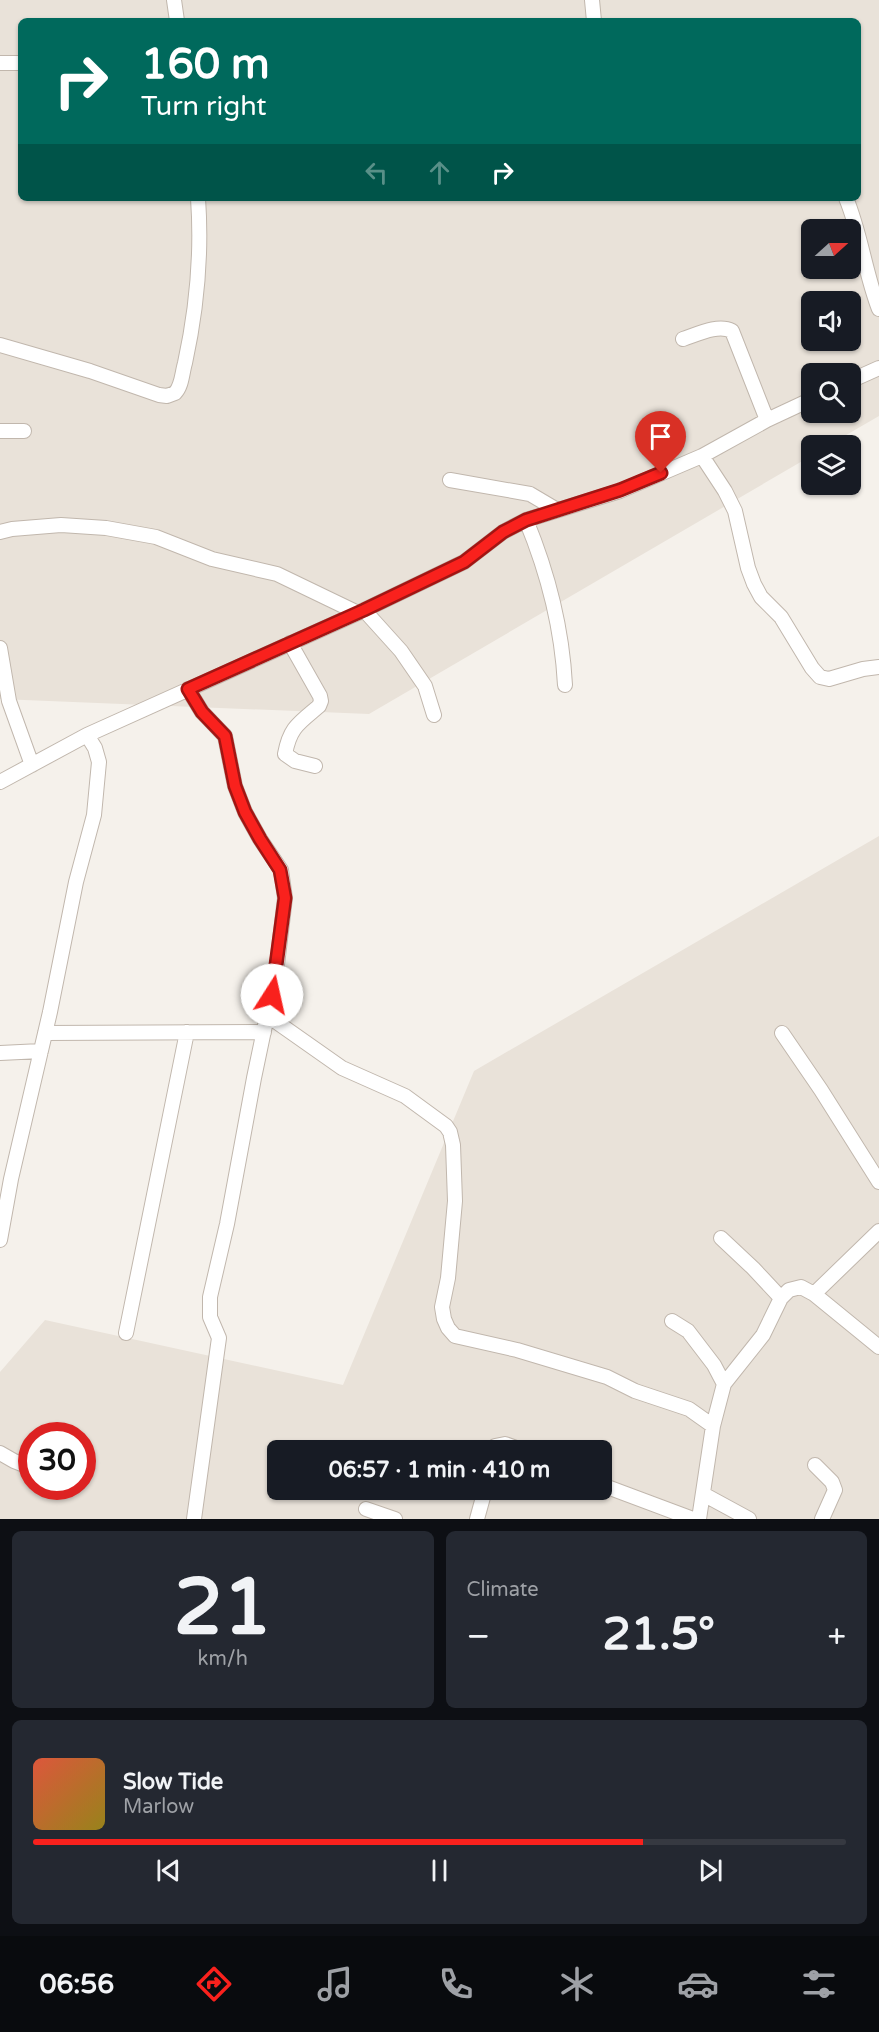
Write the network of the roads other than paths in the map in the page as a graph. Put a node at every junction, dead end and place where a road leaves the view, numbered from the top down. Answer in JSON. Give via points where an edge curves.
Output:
{"nodes":[{"id":1,"x":174,"y":0,"type":"edge"},
{"id":2,"x":592,"y":0,"type":"edge"},
{"id":3,"x":177,"y":18,"type":"edge"},
{"id":4,"x":592,"y":18,"type":"edge"},
{"id":5,"x":0,"y":63,"type":"edge"},
{"id":6,"x":18,"y":63,"type":"edge"},
{"id":7,"x":198,"y":201,"type":"edge"},
{"id":8,"x":847,"y":201,"type":"edge"},
{"id":9,"x":879,"y":309,"type":"edge"},
{"id":10,"x":683,"y":339,"type":"dead end"},
{"id":11,"x":0,"y":345,"type":"edge"},
{"id":12,"x":879,"y":368,"type":"edge"},
{"id":13,"x":861,"y":376,"type":"edge"},
{"id":14,"x":801,"y":404,"type":"edge"},
{"id":15,"x":767,"y":420,"type":"junction"},
{"id":16,"x":0,"y":431,"type":"edge"},
{"id":17,"x":24,"y":431,"type":"dead end"},
{"id":18,"x":702,"y":456,"type":"junction"},
{"id":19,"x":450,"y":480,"type":"dead end"},
{"id":20,"x":557,"y":510,"type":"junction"},
{"id":21,"x":526,"y":520,"type":"junction"},
{"id":22,"x":0,"y":532,"type":"edge"},
{"id":23,"x":361,"y":612,"type":"junction"},
{"id":24,"x":291,"y":643,"type":"junction"},
{"id":25,"x":0,"y":648,"type":"edge"},
{"id":26,"x":879,"y":667,"type":"edge"},
{"id":27,"x":565,"y":685,"type":"dead end"},
{"id":28,"x":188,"y":689,"type":"junction"},
{"id":29,"x":434,"y":715,"type":"dead end"},
{"id":30,"x":87,"y":735,"type":"junction"},
{"id":31,"x":32,"y":765,"type":"junction"},
{"id":32,"x":315,"y":766,"type":"dead end"},
{"id":33,"x":0,"y":782,"type":"edge"},
{"id":34,"x":268,"y":1016,"type":"junction"},
{"id":35,"x":187,"y":1032,"type":"junction"},
{"id":36,"x":264,"y":1032,"type":"junction"},
{"id":37,"x":45,"y":1033,"type":"junction"},
{"id":38,"x":782,"y":1034,"type":"dead end"},
{"id":39,"x":41,"y":1051,"type":"junction"},
{"id":40,"x":0,"y":1053,"type":"edge"},
{"id":41,"x":876,"y":1172,"type":"edge"},
{"id":42,"x":879,"y":1231,"type":"edge"},
{"id":43,"x":721,"y":1238,"type":"dead end"},
{"id":44,"x":0,"y":1240,"type":"edge"},
{"id":45,"x":814,"y":1294,"type":"junction"},
{"id":46,"x":781,"y":1298,"type":"junction"},
{"id":47,"x":672,"y":1321,"type":"dead end"},
{"id":48,"x":126,"y":1333,"type":"dead end"},
{"id":49,"x":879,"y":1347,"type":"edge"},
{"id":50,"x":724,"y":1384,"type":"junction"},
{"id":51,"x":713,"y":1426,"type":"junction"},
{"id":52,"x":0,"y":1453,"type":"edge"},
{"id":53,"x":18,"y":1463,"type":"edge"},
{"id":54,"x":815,"y":1465,"type":"dead end"},
{"id":55,"x":612,"y":1489,"type":"edge"},
{"id":56,"x":703,"y":1494,"type":"junction"},
{"id":57,"x":482,"y":1500,"type":"edge"},
{"id":58,"x":366,"y":1509,"type":"dead end"},
{"id":59,"x":194,"y":1519,"type":"edge"},
{"id":60,"x":395,"y":1519,"type":"edge"},
{"id":61,"x":477,"y":1519,"type":"edge"},
{"id":62,"x":693,"y":1519,"type":"edge"},
{"id":63,"x":699,"y":1519,"type":"edge"},
{"id":64,"x":749,"y":1519,"type":"edge"},
{"id":65,"x":822,"y":1519,"type":"edge"}],
"edges":[{"from":1,"to":3,"type":"street"},
{"from":2,"to":4,"type":"street"},
{"from":5,"to":6,"type":"street"},
{"from":7,"to":11,"type":"street","via":[[200,258],[193,325],[175,393],[159,395]]},
{"from":8,"to":9,"type":"street"},
{"from":10,"to":15,"type":"street","via":[[718,328],[732,331]]},
{"from":12,"to":13,"type":"street"},
{"from":14,"to":15,"type":"street"},
{"from":15,"to":18,"type":"street"},
{"from":16,"to":17,"type":"street"},
{"from":18,"to":20,"type":"street","via":[[620,490]]},
{"from":18,"to":26,"type":"street","via":[[735,511],[754,584],[781,617],[812,668],[829,679]]},
{"from":19,"to":20,"type":"street","via":[[530,494]]},
{"from":20,"to":21,"type":"street"},
{"from":21,"to":23,"type":"street","via":[[464,562]]},
{"from":21,"to":27,"type":"street","via":[[555,608]]},
{"from":22,"to":23,"type":"street","via":[[61,525],[156,537],[212,559],[277,574]]},
{"from":23,"to":24,"type":"street"},
{"from":23,"to":29,"type":"street","via":[[401,651],[425,686]]},
{"from":24,"to":28,"type":"street"},
{"from":24,"to":32,"type":"street","via":[[321,701],[294,728],[285,754]]},
{"from":25,"to":31,"type":"street","via":[[9,702]]},
{"from":28,"to":30,"type":"street"},
{"from":28,"to":34,"type":"street","via":[[202,712],[225,736],[242,803],[280,870],[285,898]]},
{"from":30,"to":31,"type":"street"},
{"from":30,"to":37,"type":"street","via":[[99,762],[94,814]]},
{"from":31,"to":33,"type":"street"},
{"from":34,"to":36,"type":"street"},
{"from":34,"to":51,"type":"street","via":[[342,1068],[405,1096],[450,1132],[455,1201],[442,1307],[448,1328],[455,1336],[607,1377],[689,1409]]},
{"from":35,"to":36,"type":"street"},
{"from":35,"to":37,"type":"street"},
{"from":35,"to":48,"type":"street"},
{"from":36,"to":59,"type":"street","via":[[210,1297],[210,1317],[219,1338]]},
{"from":37,"to":39,"type":"street"},
{"from":38,"to":41,"type":"street"},
{"from":39,"to":40,"type":"street"},
{"from":39,"to":44,"type":"street"},
{"from":42,"to":45,"type":"street"},
{"from":43,"to":46,"type":"street"},
{"from":45,"to":46,"type":"street","via":[[801,1287],[789,1290]]},
{"from":45,"to":49,"type":"street"},
{"from":46,"to":50,"type":"street","via":[[763,1335]]},
{"from":47,"to":50,"type":"street","via":[[688,1331]]},
{"from":50,"to":51,"type":"street"},
{"from":51,"to":56,"type":"street"},
{"from":52,"to":53,"type":"street"},
{"from":54,"to":65,"type":"street","via":[[835,1490]]},
{"from":55,"to":62,"type":"street"},
{"from":56,"to":63,"type":"street"},
{"from":56,"to":64,"type":"street"},
{"from":57,"to":61,"type":"street"},
{"from":58,"to":60,"type":"street"}]}
